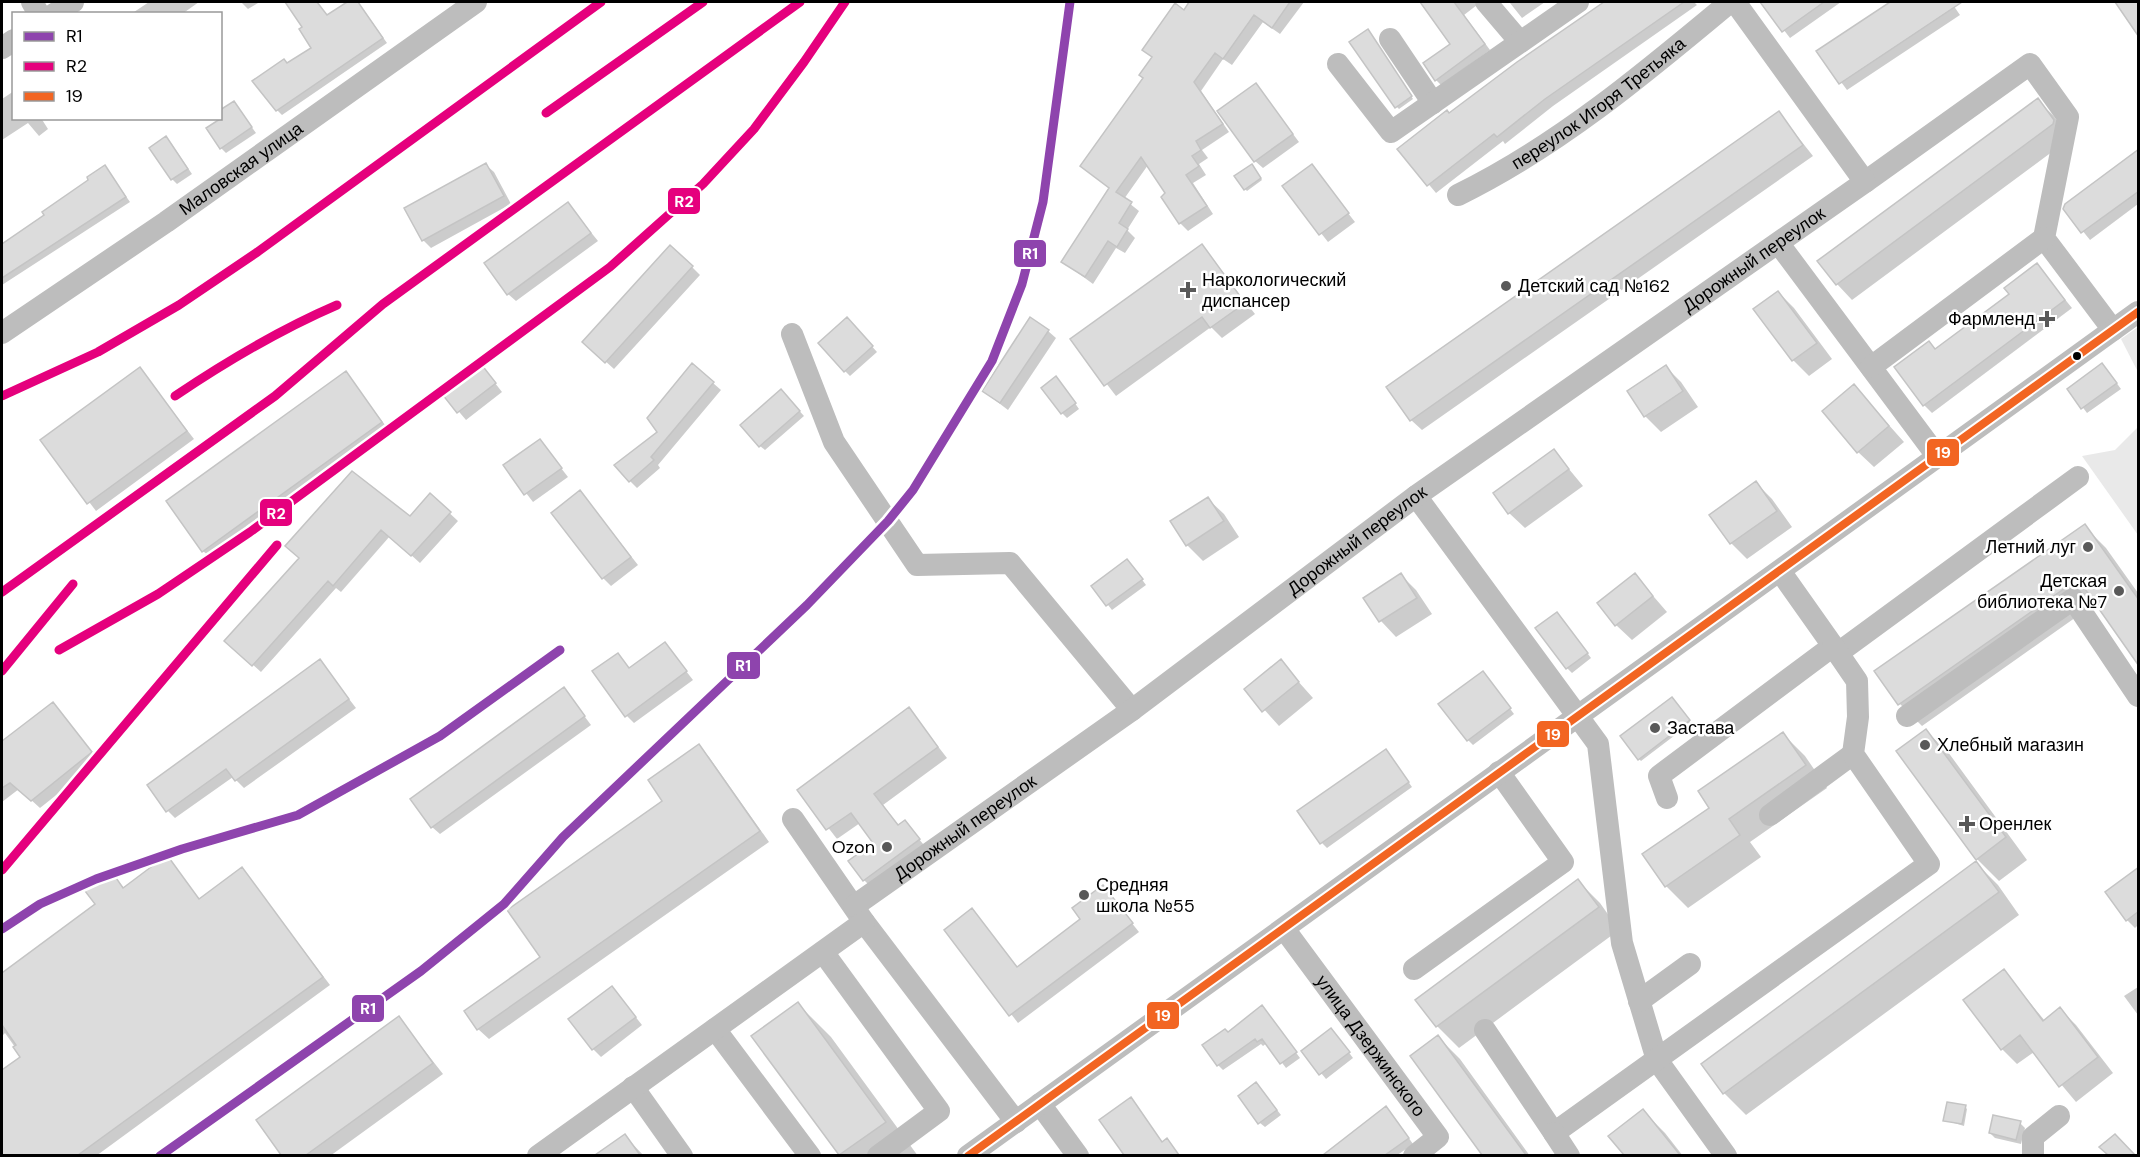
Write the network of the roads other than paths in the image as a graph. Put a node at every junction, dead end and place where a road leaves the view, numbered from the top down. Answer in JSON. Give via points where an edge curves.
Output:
{"nodes":[{"id":1,"x":73,"y":2,"type":"edge"},
{"id":2,"x":476,"y":2,"type":"edge"},
{"id":3,"x":1486,"y":2,"type":"edge"},
{"id":4,"x":1578,"y":2,"type":"edge"},
{"id":5,"x":1730,"y":2,"type":"edge"},
{"id":6,"x":1735,"y":2,"type":"edge"},
{"id":7,"x":57,"y":12,"type":"edge"},
{"id":8,"x":1390,"y":39,"type":"dead end"},
{"id":9,"x":1520,"y":42,"type":"junction"},
{"id":10,"x":1338,"y":64,"type":"dead end"},
{"id":11,"x":1433,"y":103,"type":"junction"},
{"id":12,"x":1865,"y":182,"type":"junction"},
{"id":13,"x":1458,"y":195,"type":"dead end"},
{"id":14,"x":2044,"y":238,"type":"junction"},
{"id":15,"x":1779,"y":244,"type":"junction"},
{"id":16,"x":2139,"y":312,"type":"edge"},
{"id":17,"x":2113,"y":330,"type":"junction"},
{"id":18,"x":2,"y":333,"type":"edge"},
{"id":19,"x":792,"y":334,"type":"dead end"},
{"id":20,"x":1871,"y":367,"type":"junction"},
{"id":21,"x":1937,"y":456,"type":"junction"},
{"id":22,"x":2078,"y":477,"type":"dead end"},
{"id":23,"x":1416,"y":496,"type":"junction"},
{"id":24,"x":1780,"y":571,"type":"junction"},
{"id":25,"x":1835,"y":650,"type":"junction"},
{"id":26,"x":2139,"y":696,"type":"edge"},
{"id":27,"x":1132,"y":710,"type":"junction"},
{"id":28,"x":1577,"y":716,"type":"junction"},
{"id":29,"x":1907,"y":716,"type":"dead end"},
{"id":30,"x":1853,"y":754,"type":"junction"},
{"id":31,"x":1499,"y":772,"type":"junction"},
{"id":32,"x":1667,"y":798,"type":"dead end"},
{"id":33,"x":1770,"y":814,"type":"dead end"},
{"id":34,"x":793,"y":819,"type":"dead end"},
{"id":35,"x":859,"y":914,"type":"junction"},
{"id":36,"x":1285,"y":930,"type":"junction"},
{"id":37,"x":823,"y":952,"type":"junction"},
{"id":38,"x":1690,"y":964,"type":"dead end"},
{"id":39,"x":1414,"y":969,"type":"dead end"},
{"id":40,"x":1639,"y":1001,"type":"junction"},
{"id":41,"x":715,"y":1029,"type":"junction"},
{"id":42,"x":1485,"y":1030,"type":"dead end"},
{"id":43,"x":1657,"y":1060,"type":"junction"},
{"id":44,"x":633,"y":1087,"type":"junction"},
{"id":45,"x":1040,"y":1104,"type":"junction"},
{"id":46,"x":2059,"y":1116,"type":"dead end"},
{"id":47,"x":1016,"y":1122,"type":"junction"},
{"id":48,"x":1554,"y":1133,"type":"junction"},
{"id":49,"x":538,"y":1155,"type":"edge"},
{"id":50,"x":682,"y":1155,"type":"edge"},
{"id":51,"x":810,"y":1155,"type":"edge"},
{"id":52,"x":878,"y":1155,"type":"edge"},
{"id":53,"x":969,"y":1155,"type":"edge"},
{"id":54,"x":1078,"y":1155,"type":"edge"},
{"id":55,"x":1414,"y":1155,"type":"edge"},
{"id":56,"x":1569,"y":1155,"type":"edge"},
{"id":57,"x":1726,"y":1155,"type":"edge"},
{"id":58,"x":2033,"y":1155,"type":"edge"}],
"edges":[{"from":1,"to":7,"type":"street"},
{"from":2,"to":18,"type":"street","name":"Маловская улица"},
{"from":3,"to":9,"type":"street"},
{"from":4,"to":9,"type":"street"},
{"from":5,"to":13,"type":"street","name":"переулок Игоря Третьяка","via":[[1663,59],[1577,123],[1504,172]]},
{"from":6,"to":12,"type":"street"},
{"from":8,"to":11,"type":"street"},
{"from":9,"to":11,"type":"street"},
{"from":10,"to":11,"type":"street","via":[[1391,132]]},
{"from":12,"to":14,"type":"street","name":"Дорожный переулок","via":[[2030,64],[2068,117]]},
{"from":12,"to":15,"type":"street","name":"Дорожный переулок"},
{"from":14,"to":17,"type":"street"},
{"from":14,"to":20,"type":"street"},
{"from":15,"to":20,"type":"street"},
{"from":15,"to":23,"type":"street","name":"Дорожный переулок"},
{"from":16,"to":17,"type":"street"},
{"from":17,"to":21,"type":"street"},
{"from":19,"to":27,"type":"street","via":[[834,442],[917,565],[1010,563]]},
{"from":20,"to":21,"type":"street"},
{"from":21,"to":24,"type":"street"},
{"from":22,"to":25,"type":"street"},
{"from":23,"to":27,"type":"street","name":"Дорожный переулок"},
{"from":23,"to":28,"type":"street"},
{"from":24,"to":25,"type":"street"},
{"from":24,"to":28,"type":"street"},
{"from":25,"to":30,"type":"street","via":[[1857,681]]},
{"from":25,"to":32,"type":"street","via":[[1659,777]]},
{"from":26,"to":29,"type":"street","via":[[2073,599]]},
{"from":27,"to":35,"type":"street","name":"Дорожный переулок"},
{"from":28,"to":31,"type":"street"},
{"from":28,"to":40,"type":"street","via":[[1598,744],[1622,943]]},
{"from":30,"to":33,"type":"street"},
{"from":30,"to":43,"type":"street","via":[[1929,864]]},
{"from":31,"to":36,"type":"street"},
{"from":31,"to":39,"type":"street","via":[[1563,862]]},
{"from":34,"to":35,"type":"street"},
{"from":35,"to":37,"type":"street","name":"Дорожный переулок"},
{"from":35,"to":47,"type":"street"},
{"from":36,"to":45,"type":"street"},
{"from":36,"to":55,"type":"street","name":"улица Дзержинского","via":[[1437,1137]]},
{"from":37,"to":41,"type":"street","name":"Дорожный переулок"},
{"from":37,"to":52,"type":"street","via":[[939,1111]]},
{"from":38,"to":40,"type":"street"},
{"from":40,"to":43,"type":"street"},
{"from":41,"to":44,"type":"street","name":"Дорожный переулок"},
{"from":41,"to":51,"type":"street"},
{"from":42,"to":48,"type":"street"},
{"from":43,"to":48,"type":"street"},
{"from":43,"to":57,"type":"street"},
{"from":44,"to":49,"type":"street","name":"Дорожный переулок"},
{"from":44,"to":50,"type":"street"},
{"from":45,"to":47,"type":"street"},
{"from":45,"to":54,"type":"street"},
{"from":46,"to":58,"type":"street","via":[[2033,1137]]},
{"from":47,"to":53,"type":"street"},
{"from":48,"to":56,"type":"street"}]}
